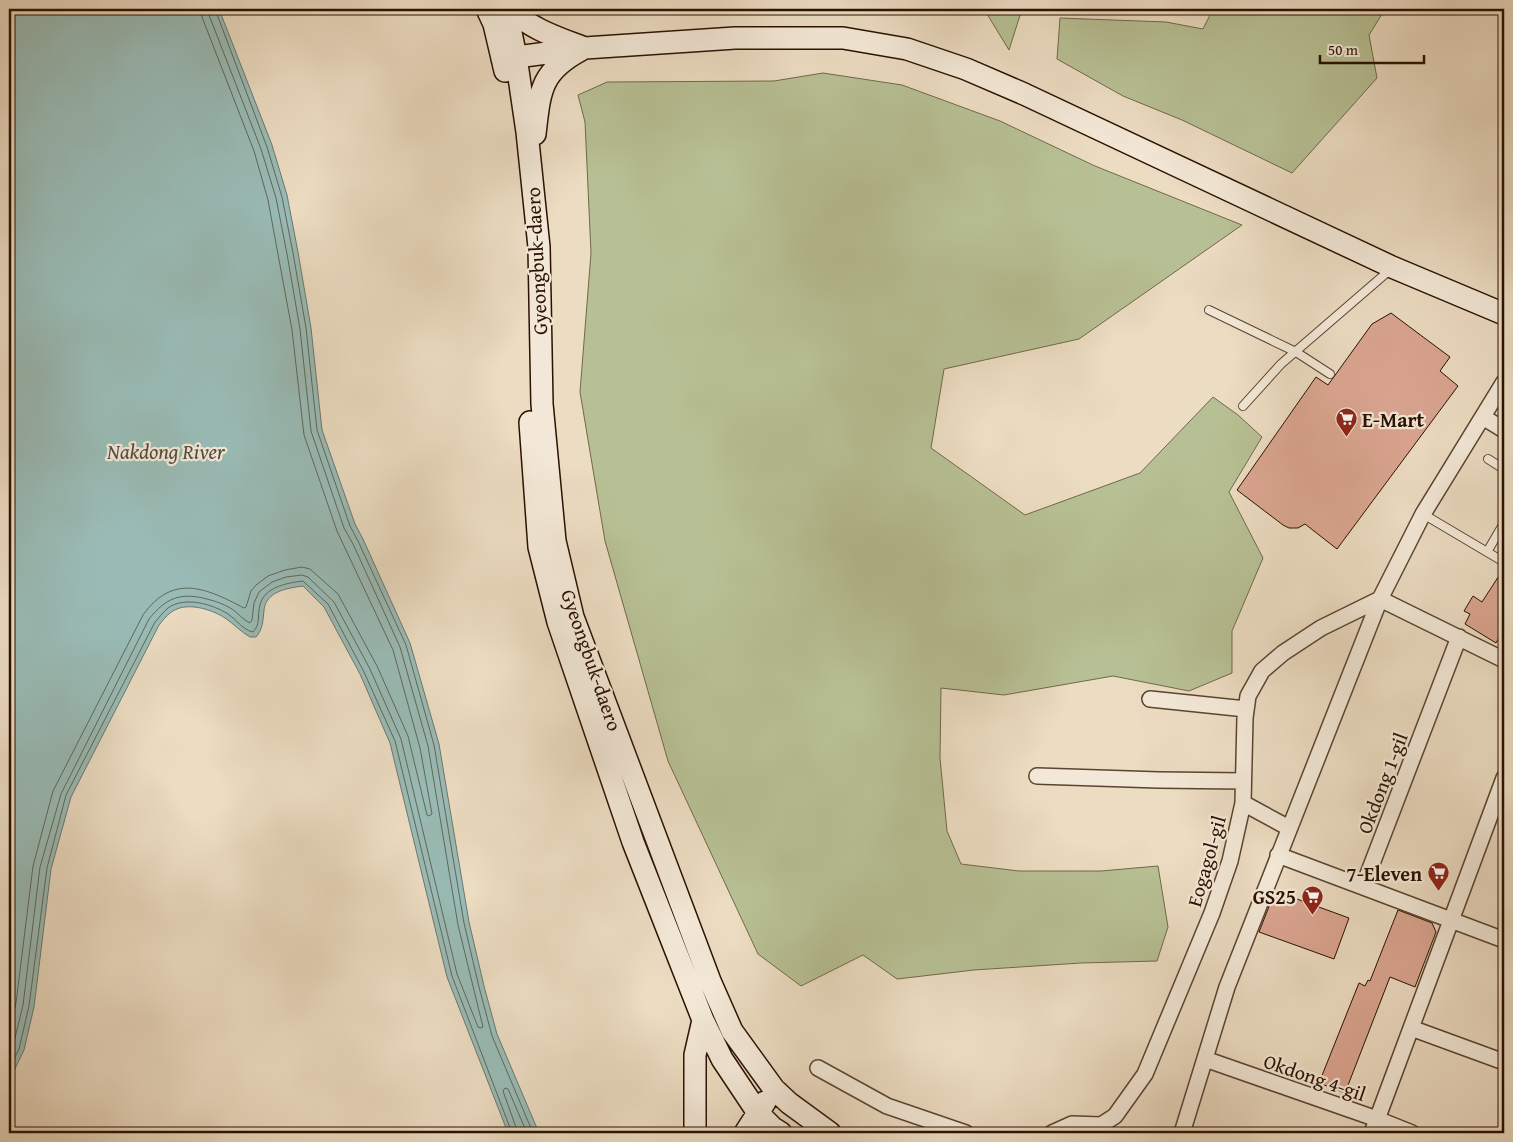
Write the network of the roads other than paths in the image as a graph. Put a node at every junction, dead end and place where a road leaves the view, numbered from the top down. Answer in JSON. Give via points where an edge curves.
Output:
{"nodes":[{"id":1,"x":487,"y":9,"type":"edge"},
{"id":2,"x":504,"y":9,"type":"edge"},
{"id":3,"x":510,"y":9,"type":"edge"},
{"id":4,"x":585,"y":48,"type":"junction"},
{"id":5,"x":509,"y":58,"type":"junction"},
{"id":6,"x":531,"y":171,"type":"junction"},
{"id":7,"x":1392,"y":268,"type":"junction"},
{"id":8,"x":1209,"y":310,"type":"dead end"},
{"id":9,"x":1504,"y":314,"type":"edge"},
{"id":10,"x":1296,"y":352,"type":"junction"},
{"id":11,"x":1330,"y":374,"type":"dead end"},
{"id":12,"x":1504,"y":382,"type":"edge"},
{"id":13,"x":1243,"y":406,"type":"dead end"},
{"id":14,"x":1483,"y":417,"type":"junction"},
{"id":15,"x":1504,"y":430,"type":"edge"},
{"id":16,"x":1488,"y":459,"type":"dead end"},
{"id":17,"x":1504,"y":469,"type":"edge"},
{"id":18,"x":1423,"y":514,"type":"junction"},
{"id":19,"x":1504,"y":523,"type":"edge"},
{"id":20,"x":1487,"y":552,"type":"junction"},
{"id":21,"x":1504,"y":562,"type":"edge"},
{"id":22,"x":1380,"y":599,"type":"junction"},
{"id":23,"x":1459,"y":637,"type":"junction"},
{"id":24,"x":1504,"y":660,"type":"edge"},
{"id":25,"x":1150,"y":699,"type":"dead end"},
{"id":26,"x":1246,"y":709,"type":"junction"},
{"id":27,"x":1037,"y":776,"type":"dead end"},
{"id":28,"x":1504,"y":778,"type":"edge"},
{"id":29,"x":1244,"y":780,"type":"junction"},
{"id":30,"x":1243,"y":803,"type":"junction"},
{"id":31,"x":1497,"y":819,"type":"edge"},
{"id":32,"x":1289,"y":828,"type":"junction"},
{"id":33,"x":1278,"y":856,"type":"junction"},
{"id":34,"x":1364,"y":887,"type":"junction"},
{"id":35,"x":1451,"y":920,"type":"junction"},
{"id":36,"x":1504,"y":940,"type":"edge"},
{"id":37,"x":703,"y":1020,"type":"junction"},
{"id":38,"x":1411,"y":1028,"type":"junction"},
{"id":39,"x":1205,"y":1059,"type":"junction"},
{"id":40,"x":1504,"y":1062,"type":"edge"},
{"id":41,"x":818,"y":1068,"type":"dead end"},
{"id":42,"x":782,"y":1096,"type":"junction"},
{"id":43,"x":1374,"y":1126,"type":"edge"},
{"id":44,"x":770,"y":1127,"type":"edge"},
{"id":45,"x":695,"y":1133,"type":"edge"},
{"id":46,"x":745,"y":1133,"type":"edge"},
{"id":47,"x":830,"y":1133,"type":"edge"},
{"id":48,"x":961,"y":1133,"type":"edge"},
{"id":49,"x":1052,"y":1133,"type":"edge"},
{"id":50,"x":1182,"y":1133,"type":"edge"},
{"id":51,"x":1412,"y":1133,"type":"edge"}],
"edges":[{"from":1,"to":5,"type":"street","name":"Gyeongbuk-daero"},
{"from":2,"to":5,"type":"street","name":"Gyeongbuk-daero","via":[[508,18]]},
{"from":3,"to":4,"type":"street","via":[[531,26]]},
{"from":4,"to":5,"type":"street"},
{"from":4,"to":6,"type":"street","via":[[570,56],[546,79],[539,99]]},
{"from":4,"to":7,"type":"street","via":[[735,38],[843,38],[907,49],[966,69],[1024,94]]},
{"from":5,"to":6,"type":"street","name":"Gyeongbuk-daero"},
{"from":5,"to":37,"type":"street","name":"Gyeongbuk-daero","via":[[509,88],[525,242],[528,400],[539,547],[558,622],[633,842]]},
{"from":6,"to":42,"type":"street","name":"Gyeongbuk-daero","via":[[539,247],[542,404],[556,541],[573,616],[710,981],[732,1031]]},
{"from":7,"to":9,"type":"street"},
{"from":7,"to":10,"type":"lane"},
{"from":8,"to":10,"type":"lane"},
{"from":10,"to":11,"type":"lane"},
{"from":10,"to":13,"type":"lane"},
{"from":12,"to":14,"type":"street"},
{"from":14,"to":15,"type":"street"},
{"from":14,"to":18,"type":"street"},
{"from":16,"to":17,"type":"lane"},
{"from":18,"to":20,"type":"lane"},
{"from":18,"to":22,"type":"street"},
{"from":19,"to":20,"type":"lane"},
{"from":20,"to":21,"type":"lane"},
{"from":22,"to":23,"type":"street"},
{"from":22,"to":26,"type":"street","name":"Eogagol-gil","via":[[1321,628],[1283,653],[1262,671],[1248,696]]},
{"from":22,"to":32,"type":"street"},
{"from":23,"to":24,"type":"street"},
{"from":23,"to":34,"type":"street","name":"Okdong 1-gil"},
{"from":25,"to":26,"type":"street"},
{"from":26,"to":29,"type":"street","name":"Eogagol-gil"},
{"from":27,"to":29,"type":"street"},
{"from":28,"to":31,"type":"street"},
{"from":29,"to":30,"type":"street","name":"Eogagol-gil"},
{"from":30,"to":32,"type":"street"},
{"from":30,"to":49,"type":"street","name":"Eogagol-gil","via":[[1230,861],[1212,914],[1144,1074],[1115,1116],[1101,1125],[1072,1124]]},
{"from":31,"to":35,"type":"street"},
{"from":32,"to":33,"type":"street"},
{"from":33,"to":34,"type":"street"},
{"from":33,"to":39,"type":"street","via":[[1227,986]]},
{"from":34,"to":35,"type":"street"},
{"from":35,"to":36,"type":"street"},
{"from":35,"to":38,"type":"street"},
{"from":37,"to":44,"type":"street","name":"Gyeongbuk-daero","via":[[722,1059]]},
{"from":37,"to":45,"type":"street","via":[[695,1055]]},
{"from":38,"to":40,"type":"street"},
{"from":38,"to":43,"type":"street"},
{"from":39,"to":43,"type":"street","name":"Okdong 4-gil"},
{"from":39,"to":50,"type":"street"},
{"from":41,"to":48,"type":"street","via":[[887,1106]]},
{"from":42,"to":44,"type":"street"},
{"from":42,"to":47,"type":"street","name":"Gyeongbuk-daero"},
{"from":43,"to":51,"type":"street","name":"Okdong 4-gil"},
{"from":44,"to":46,"type":"street"}]}
